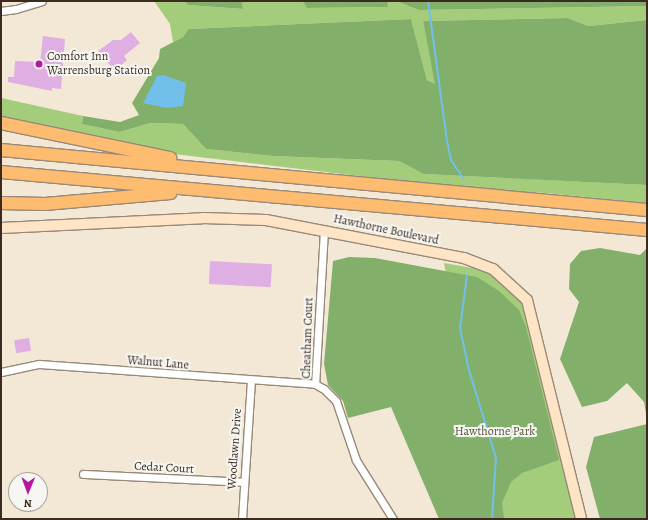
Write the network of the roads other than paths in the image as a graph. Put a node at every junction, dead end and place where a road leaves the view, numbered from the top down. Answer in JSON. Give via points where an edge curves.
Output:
{"nodes":[{"id":1,"x":42,"y":1,"type":"edge"},
{"id":2,"x":1,"y":11,"type":"edge"},
{"id":3,"x":1,"y":123,"type":"edge"},
{"id":4,"x":1,"y":150,"type":"edge"},
{"id":5,"x":1,"y":172,"type":"edge"},
{"id":6,"x":238,"y":172,"type":"junction"},
{"id":7,"x":200,"y":189,"type":"junction"},
{"id":8,"x":1,"y":203,"type":"edge"},
{"id":9,"x":647,"y":210,"type":"edge"},
{"id":10,"x":1,"y":228,"type":"edge"},
{"id":11,"x":324,"y":230,"type":"junction"},
{"id":12,"x":647,"y":230,"type":"edge"},
{"id":13,"x":1,"y":372,"type":"edge"},
{"id":14,"x":250,"y":380,"type":"junction"},
{"id":15,"x":315,"y":384,"type":"junction"},
{"id":16,"x":83,"y":474,"type":"dead end"},
{"id":17,"x":244,"y":482,"type":"junction"},
{"id":18,"x":242,"y":519,"type":"edge"},
{"id":19,"x":393,"y":519,"type":"edge"},
{"id":20,"x":581,"y":519,"type":"edge"}],
"edges":[{"from":1,"to":2,"type":"street","via":[[16,10]]},
{"from":3,"to":6,"type":"highway"},
{"from":4,"to":6,"type":"highway"},
{"from":5,"to":7,"type":"highway"},
{"from":6,"to":9,"type":"highway"},
{"from":7,"to":8,"type":"highway","via":[[45,204]]},
{"from":7,"to":12,"type":"highway"},
{"from":10,"to":11,"type":"street","name":"Hawthorne Boulevard","via":[[232,218],[280,221]]},
{"from":11,"to":15,"type":"street","name":"Cheatham Court"},
{"from":11,"to":20,"type":"street","name":"Hawthorne Boulevard","via":[[403,245],[428,253],[464,258],[493,269],[528,300]]},
{"from":13,"to":14,"type":"street","name":"Walnut Lane","via":[[39,364]]},
{"from":14,"to":15,"type":"street","name":"Walnut Lane"},
{"from":14,"to":17,"type":"street","name":"Woodlawn Drive"},
{"from":15,"to":19,"type":"street","name":"Cheatham Court","via":[[336,401],[356,460]]},
{"from":16,"to":17,"type":"street","name":"Cedar Court"},
{"from":17,"to":18,"type":"street","name":"Woodlawn Drive"}]}
